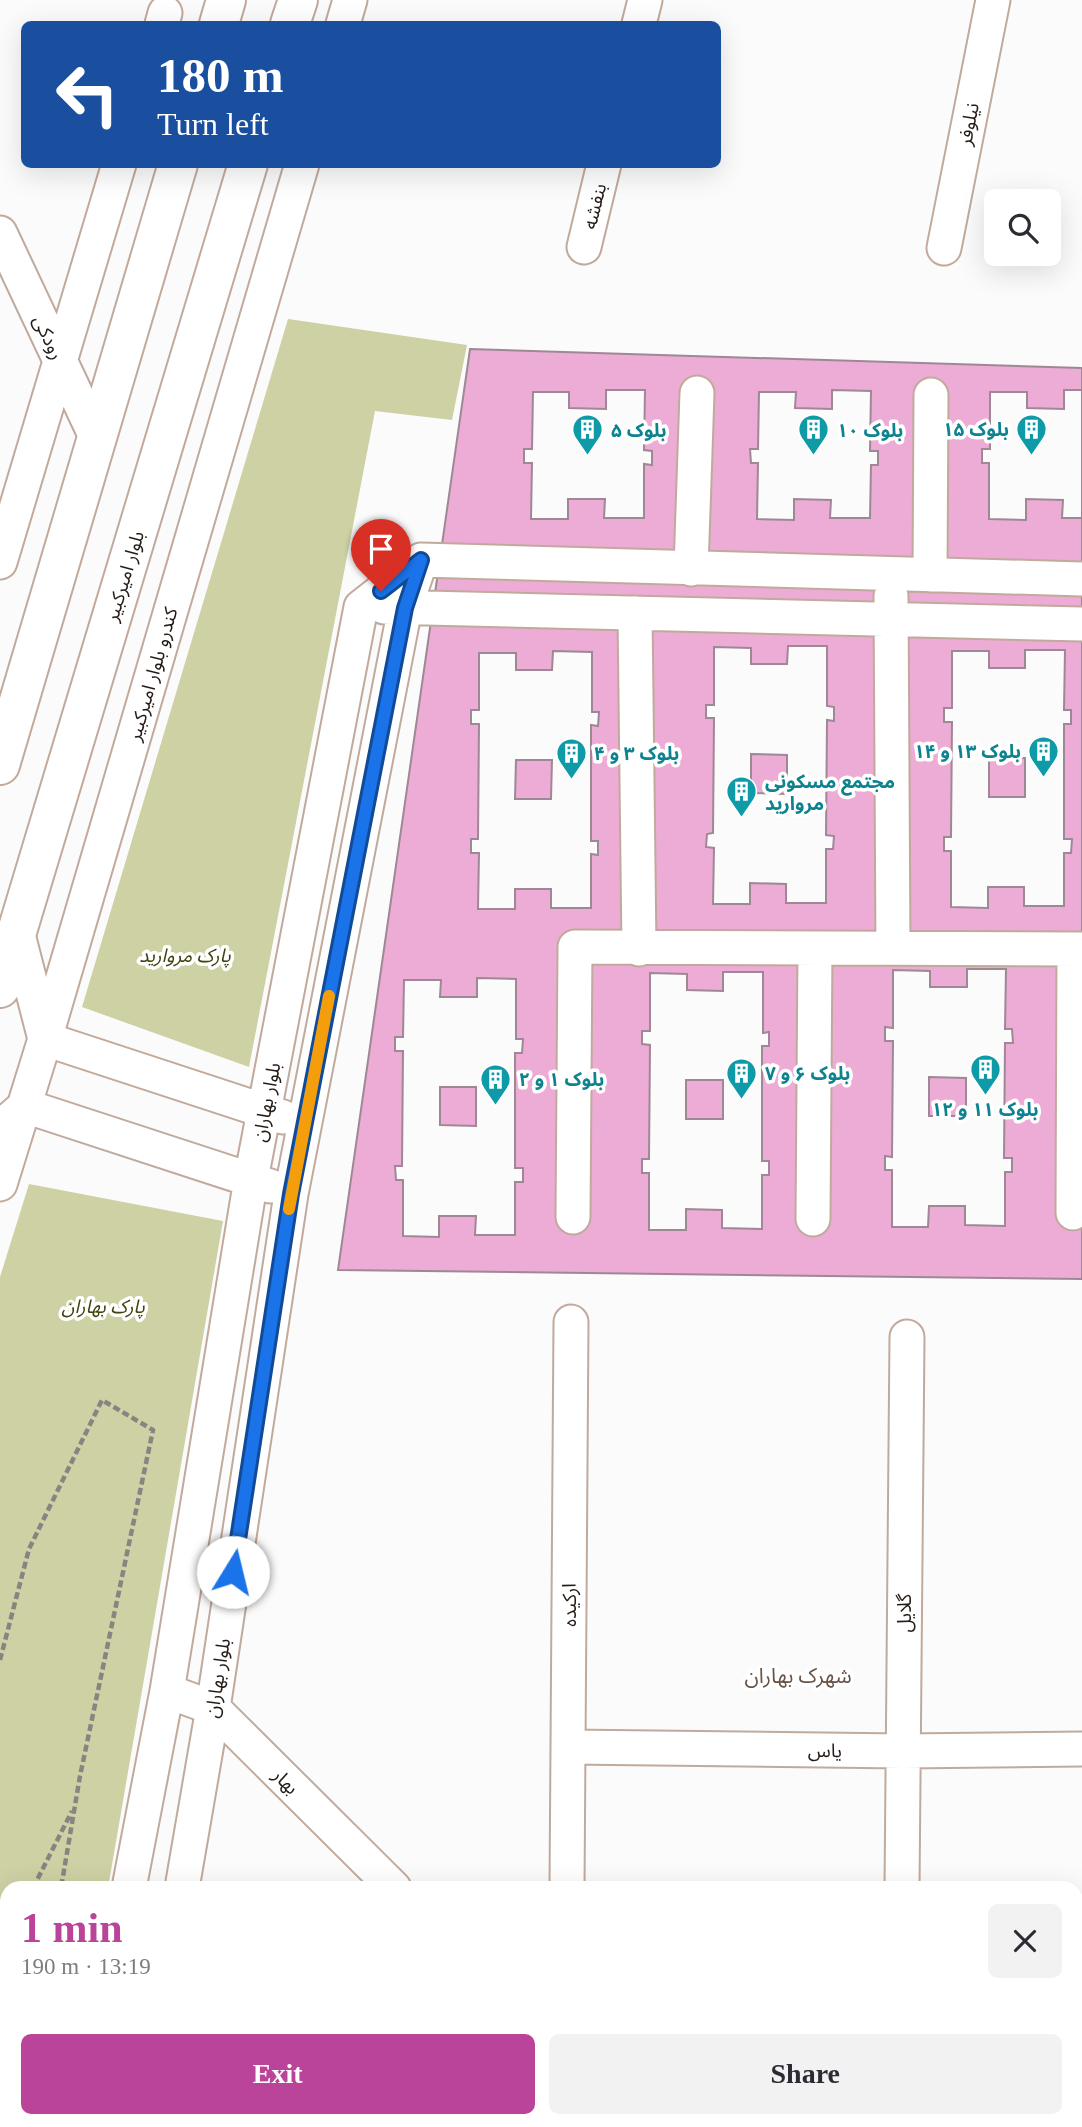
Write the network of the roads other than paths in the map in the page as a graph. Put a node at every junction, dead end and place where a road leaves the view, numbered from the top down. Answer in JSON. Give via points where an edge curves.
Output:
{"nodes":[{"id":1,"x":226,"y":0,"type":"edge"},
{"id":2,"x":298,"y":0,"type":"edge"},
{"id":3,"x":350,"y":0,"type":"edge"},
{"id":4,"x":645,"y":0,"type":"edge"},
{"id":5,"x":993,"y":0,"type":"edge"},
{"id":6,"x":220,"y":21,"type":"edge"},
{"id":7,"x":291,"y":21,"type":"edge"},
{"id":8,"x":344,"y":21,"type":"edge"},
{"id":9,"x":640,"y":21,"type":"edge"},
{"id":10,"x":118,"y":168,"type":"edge"},
{"id":11,"x":177,"y":168,"type":"edge"},
{"id":12,"x":247,"y":168,"type":"edge"},
{"id":13,"x":301,"y":168,"type":"edge"},
{"id":14,"x":603,"y":168,"type":"edge"},
{"id":15,"x":0,"y":233,"type":"edge"},
{"id":16,"x":584,"y":247,"type":"dead end"},
{"id":17,"x":944,"y":248,"type":"dead end"},
{"id":18,"x":60,"y":359,"type":"junction"},
{"id":19,"x":697,"y":393,"type":"dead end"},
{"id":20,"x":931,"y":395,"type":"dead end"},
{"id":21,"x":97,"y":440,"type":"junction"},
{"id":22,"x":421,"y":560,"type":"junction"},
{"id":23,"x":0,"y":562,"type":"edge"},
{"id":24,"x":691,"y":569,"type":"junction"},
{"id":25,"x":891,"y":572,"type":"junction"},
{"id":26,"x":930,"y":575,"type":"junction"},
{"id":27,"x":1082,"y":579,"type":"edge"},
{"id":28,"x":361,"y":607,"type":"junction"},
{"id":29,"x":405,"y":608,"type":"junction"},
{"id":30,"x":635,"y":613,"type":"junction"},
{"id":31,"x":892,"y":619,"type":"junction"},
{"id":32,"x":1082,"y":624,"type":"edge"},
{"id":33,"x":0,"y":765,"type":"edge"},
{"id":34,"x":18,"y":931,"type":"junction"},
{"id":35,"x":815,"y":948,"type":"junction"},
{"id":36,"x":893,"y":948,"type":"junction"},
{"id":37,"x":639,"y":949,"type":"junction"},
{"id":38,"x":1078,"y":949,"type":"edge"},
{"id":39,"x":0,"y":988,"type":"edge"},
{"id":40,"x":46,"y":1038,"type":"junction"},
{"id":41,"x":24,"y":1106,"type":"junction"},
{"id":42,"x":264,"y":1109,"type":"junction"},
{"id":43,"x":304,"y":1125,"type":"junction"},
{"id":44,"x":0,"y":1128,"type":"edge"},
{"id":45,"x":251,"y":1180,"type":"junction"},
{"id":46,"x":0,"y":1184,"type":"edge"},
{"id":47,"x":291,"y":1194,"type":"junction"},
{"id":48,"x":1073,"y":1213,"type":"dead end"},
{"id":49,"x":573,"y":1217,"type":"dead end"},
{"id":50,"x":813,"y":1219,"type":"dead end"},
{"id":51,"x":571,"y":1322,"type":"dead end"},
{"id":52,"x":907,"y":1337,"type":"dead end"},
{"id":53,"x":167,"y":1691,"type":"junction"},
{"id":54,"x":213,"y":1707,"type":"junction"},
{"id":55,"x":568,"y":1747,"type":"junction"},
{"id":56,"x":1082,"y":1749,"type":"edge"},
{"id":57,"x":903,"y":1751,"type":"junction"},
{"id":58,"x":130,"y":1881,"type":"edge"},
{"id":59,"x":183,"y":1881,"type":"edge"},
{"id":60,"x":387,"y":1881,"type":"edge"},
{"id":61,"x":567,"y":1881,"type":"edge"},
{"id":62,"x":902,"y":1881,"type":"edge"}],
"edges":[{"from":1,"to":6,"type":"main road"},
{"from":2,"to":7,"type":"main road"},
{"from":3,"to":8,"type":"street"},
{"from":4,"to":9,"type":"street"},
{"from":5,"to":17,"type":"street","name":"نیلوفر"},
{"from":10,"to":18,"type":"street"},
{"from":11,"to":21,"type":"main road"},
{"from":12,"to":34,"type":"main road","name":"بلوار امیرکبیر"},
{"from":13,"to":40,"type":"street","name":"کندرو بلوار امیرکبیر"},
{"from":14,"to":16,"type":"street","name":"بنفشه"},
{"from":15,"to":18,"type":"street","name":"رودکی"},
{"from":18,"to":21,"type":"street","name":"رودکی"},
{"from":18,"to":23,"type":"street"},
{"from":19,"to":24,"type":"street"},
{"from":20,"to":26,"type":"street"},
{"from":21,"to":33,"type":"main road"},
{"from":22,"to":24,"type":"street"},
{"from":22,"to":28,"type":"street"},
{"from":22,"to":29,"type":"street","name":"بلوار بهاران"},
{"from":24,"to":25,"type":"street"},
{"from":25,"to":26,"type":"street"},
{"from":25,"to":31,"type":"street"},
{"from":26,"to":27,"type":"street"},
{"from":28,"to":29,"type":"street"},
{"from":28,"to":42,"type":"street","name":"بلوار بهاران"},
{"from":29,"to":30,"type":"street"},
{"from":29,"to":43,"type":"street","name":"بلوار بهاران"},
{"from":30,"to":31,"type":"street"},
{"from":30,"to":37,"type":"street"},
{"from":31,"to":32,"type":"street"},
{"from":31,"to":36,"type":"street"},
{"from":34,"to":39,"type":"main road","name":"بلوار امیرکبیر"},
{"from":34,"to":40,"type":"street"},
{"from":35,"to":36,"type":"street"},
{"from":35,"to":37,"type":"street"},
{"from":35,"to":50,"type":"street"},
{"from":36,"to":38,"type":"street"},
{"from":37,"to":49,"type":"street","via":[[575,947]]},
{"from":38,"to":48,"type":"street"},
{"from":40,"to":41,"type":"street","name":"کندرو بلوار امیرکبیر"},
{"from":40,"to":42,"type":"street"},
{"from":41,"to":44,"type":"street"},
{"from":41,"to":45,"type":"street"},
{"from":41,"to":46,"type":"street","name":"کندرو بلوار امیرکبیر"},
{"from":42,"to":43,"type":"street"},
{"from":42,"to":45,"type":"street","name":"بلوار بهاران"},
{"from":43,"to":47,"type":"street","name":"بلوار بهاران"},
{"from":45,"to":47,"type":"street"},
{"from":45,"to":53,"type":"street","name":"بلوار بهاران"},
{"from":47,"to":54,"type":"street","name":"بلوار بهاران"},
{"from":51,"to":55,"type":"street","name":"ارکیده"},
{"from":52,"to":57,"type":"street","name":"گلایل"},
{"from":53,"to":54,"type":"street","name":"بهار"},
{"from":53,"to":58,"type":"street","name":"بلوار بهاران"},
{"from":54,"to":59,"type":"street","name":"بلوار بهاران"},
{"from":54,"to":60,"type":"street","name":"بهار"},
{"from":55,"to":57,"type":"street","name":"یاس"},
{"from":55,"to":61,"type":"street","name":"ارکیده"},
{"from":56,"to":57,"type":"street","name":"یاس"},
{"from":57,"to":62,"type":"street","name":"گلایل"}]}
